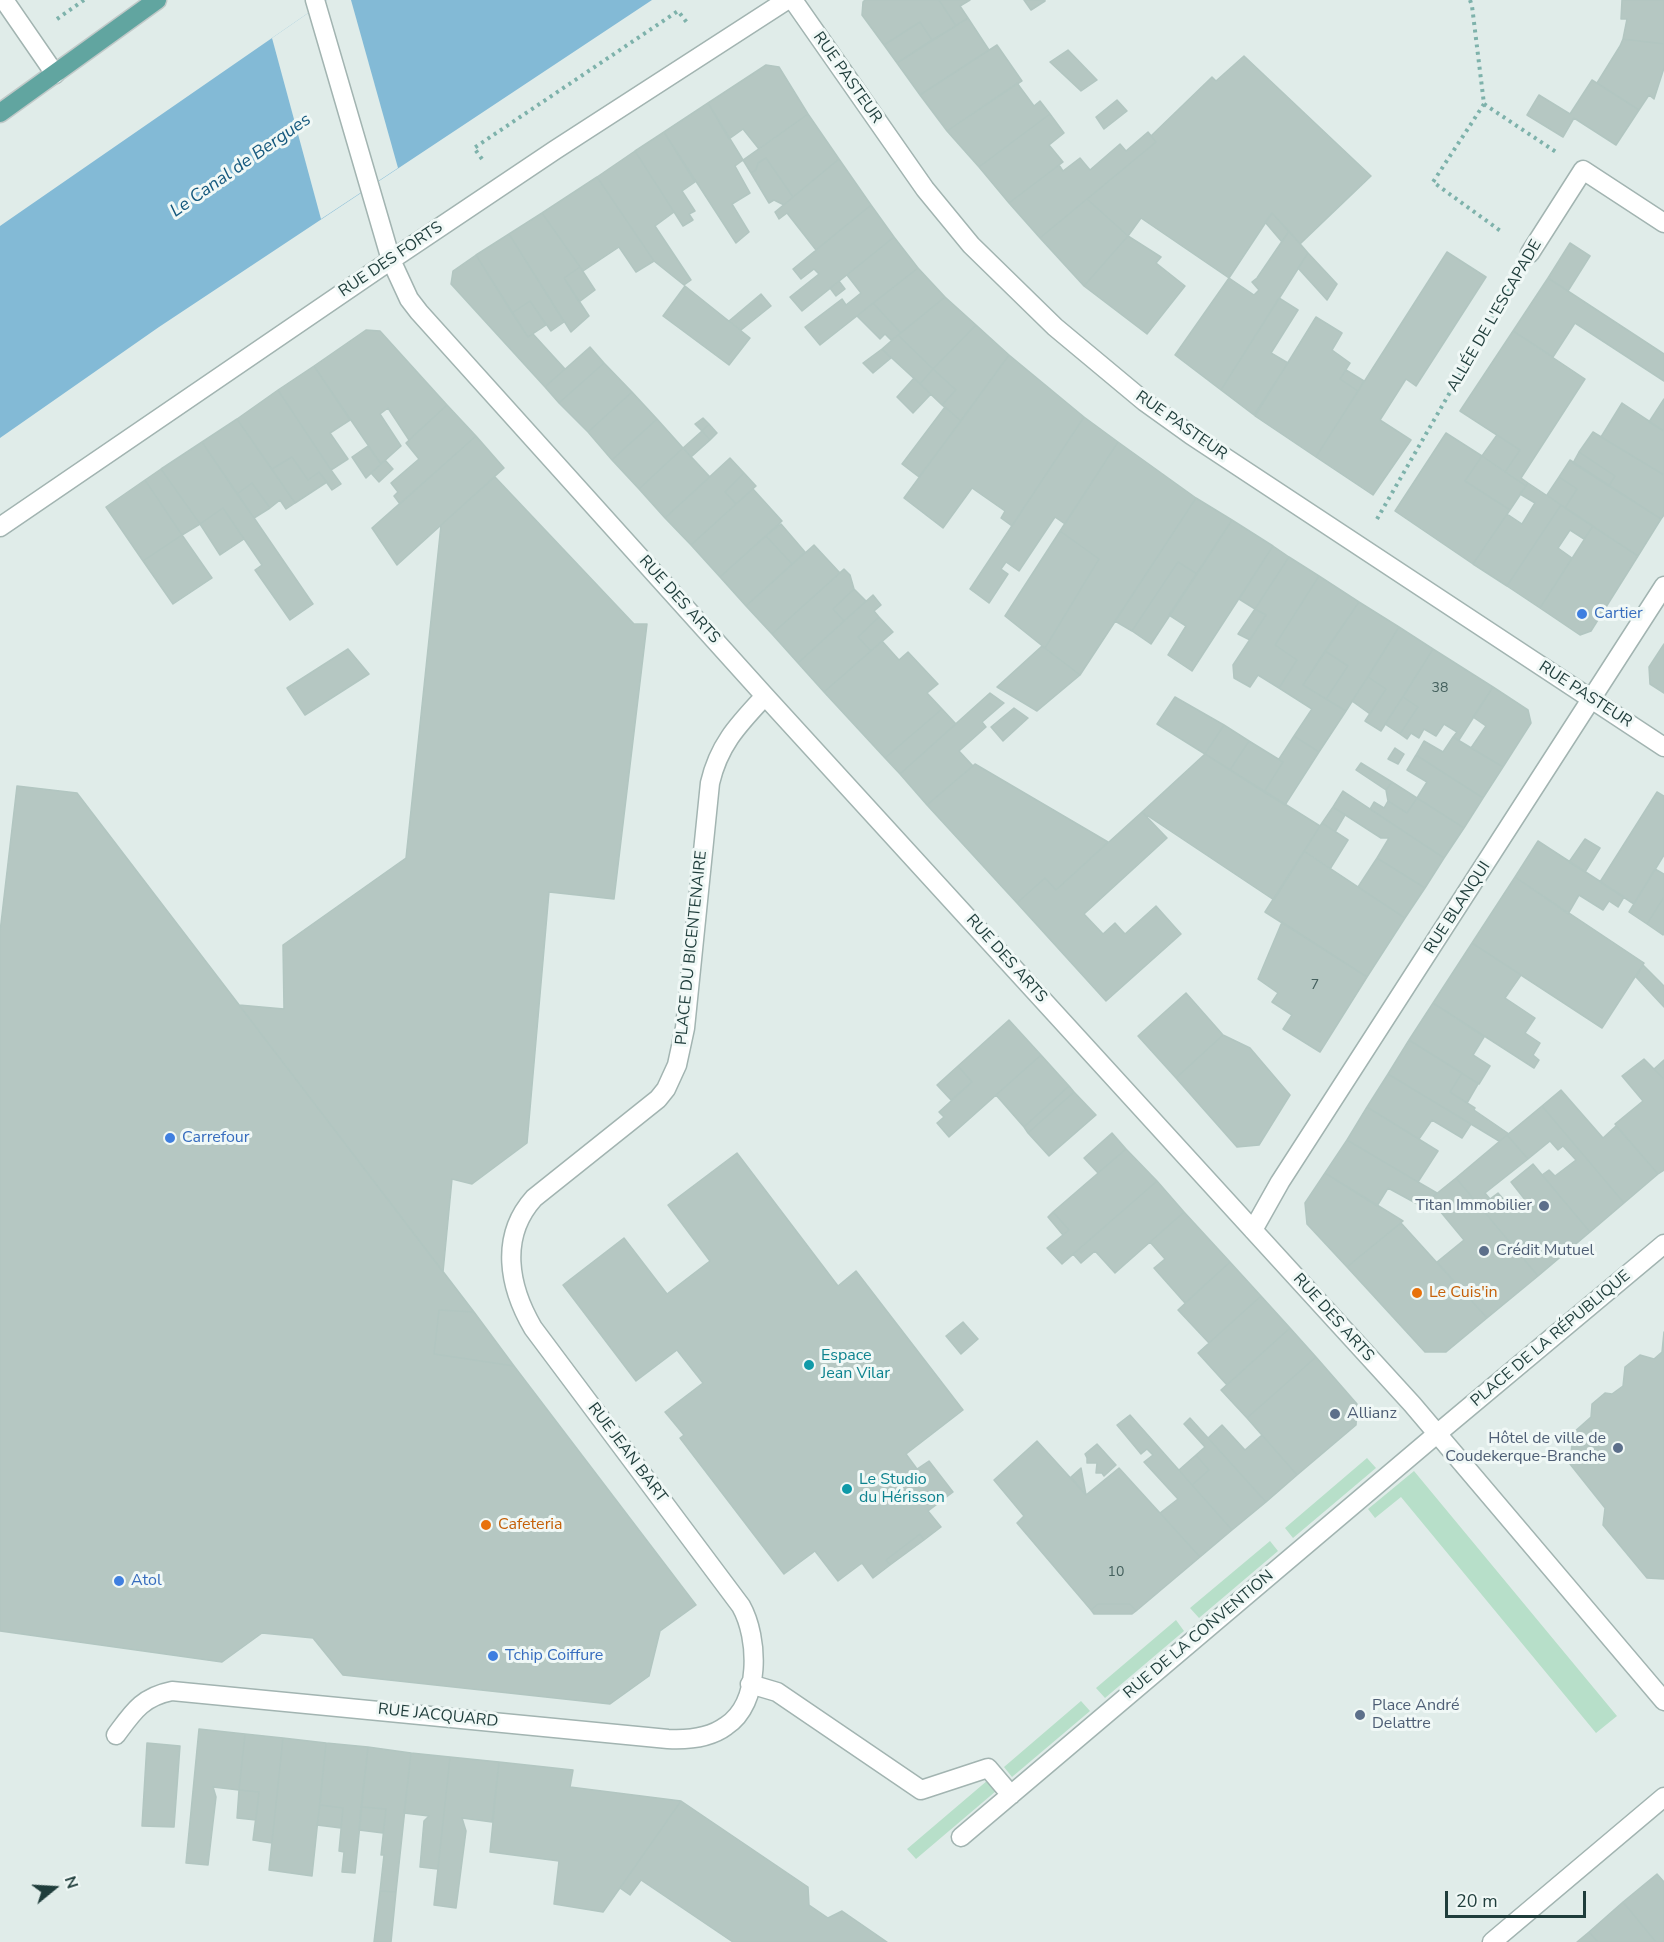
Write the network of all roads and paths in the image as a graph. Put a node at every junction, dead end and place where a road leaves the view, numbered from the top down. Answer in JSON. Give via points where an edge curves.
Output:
{"nodes":[{"id":1,"x":4,"y":0,"type":"edge"},
{"id":2,"x":157,"y":0,"type":"edge"},
{"id":3,"x":315,"y":0,"type":"edge"},
{"id":4,"x":787,"y":0,"type":"edge"},
{"id":5,"x":793,"y":0,"type":"edge"},
{"id":6,"x":1470,"y":0,"type":"edge"},
{"id":7,"x":691,"y":27,"type":"dead end"},
{"id":8,"x":55,"y":74,"type":"junction"},
{"id":9,"x":1484,"y":104,"type":"junction"},
{"id":10,"x":0,"y":114,"type":"edge"},
{"id":11,"x":474,"y":148,"type":"dead end"},
{"id":12,"x":1583,"y":170,"type":"junction"},
{"id":13,"x":1664,"y":223,"type":"edge"},
{"id":14,"x":1530,"y":253,"type":"junction"},
{"id":15,"x":391,"y":260,"type":"junction"},
{"id":16,"x":0,"y":527,"type":"edge"},
{"id":17,"x":1360,"y":548,"type":"junction"},
{"id":18,"x":1664,"y":586,"type":"edge"},
{"id":19,"x":765,"y":696,"type":"junction"},
{"id":20,"x":1592,"y":700,"type":"junction"},
{"id":21,"x":1664,"y":747,"type":"edge"},
{"id":22,"x":519,"y":1219,"type":"joint"},
{"id":23,"x":1253,"y":1230,"type":"junction"},
{"id":24,"x":1664,"y":1244,"type":"edge"},
{"id":25,"x":1438,"y":1433,"type":"junction"},
{"id":26,"x":750,"y":1684,"type":"junction"},
{"id":27,"x":1664,"y":1701,"type":"edge"},
{"id":28,"x":116,"y":1735,"type":"dead end"},
{"id":29,"x":1011,"y":1795,"type":"junction"},
{"id":30,"x":1664,"y":1797,"type":"edge"},
{"id":31,"x":961,"y":1837,"type":"dead end"},
{"id":32,"x":1492,"y":1942,"type":"edge"}],
"edges":[{"from":1,"to":8,"type":"street"},
{"from":2,"to":8,"type":"main road"},
{"from":3,"to":15,"type":"street","name":"RUE DES ARTS"},
{"from":4,"to":15,"type":"street","name":"RUE DES FORTS"},
{"from":5,"to":17,"type":"street","name":"RUE PASTEUR","via":[[940,208],[1011,285],[1145,402]]},
{"from":6,"to":9,"type":"path"},
{"from":7,"to":11,"type":"path","via":[[678,10]]},
{"from":8,"to":10,"type":"main road"},
{"from":9,"to":12,"type":"path"},
{"from":9,"to":14,"type":"path","via":[[1433,182]]},
{"from":12,"to":13,"type":"street"},
{"from":12,"to":14,"type":"street","name":"ALLÉE DE L'ESCAPADE"},
{"from":14,"to":17,"type":"path","name":"ALLÉE DE L'ESCAPADE"},
{"from":15,"to":16,"type":"street","name":"RUE DES FORTS"},
{"from":15,"to":19,"type":"street","name":"RUE DES ARTS","via":[[419,312]]},
{"from":17,"to":20,"type":"street","name":"RUE PASTEUR"},
{"from":18,"to":20,"type":"street","name":"RUE BLANQUI"},
{"from":19,"to":22,"type":"street","name":"PLACE DU BICENTENAIRE","via":[[726,741],[710,783],[685,1028],[672,1079],[648,1107],[543,1189]]},
{"from":19,"to":23,"type":"street","name":"RUE DES ARTS"},
{"from":20,"to":21,"type":"street","name":"RUE PASTEUR"},
{"from":20,"to":23,"type":"street","name":"RUE BLANQUI"},
{"from":22,"to":26,"type":"street","name":"RUE JEAN BART","via":[[510,1264],[524,1312],[741,1606],[754,1643]]},
{"from":23,"to":25,"type":"street","name":"RUE DES ARTS"},
{"from":24,"to":25,"type":"street","name":"PLACE DE LA RÉPUBLIQUE"},
{"from":25,"to":27,"type":"street","name":"RUE DES ARTS"},
{"from":25,"to":29,"type":"street","name":"RUE DE LA CONVENTION"},
{"from":26,"to":28,"type":"street","name":"RUE JACQUARD","via":[[742,1709],[727,1726],[706,1736],[682,1740],[172,1691],[145,1701]]},
{"from":26,"to":29,"type":"street","via":[[777,1692],[921,1790],[988,1768]]},
{"from":29,"to":31,"type":"street","name":"RUE DE LA CONVENTION"},
{"from":30,"to":32,"type":"street"}]}
